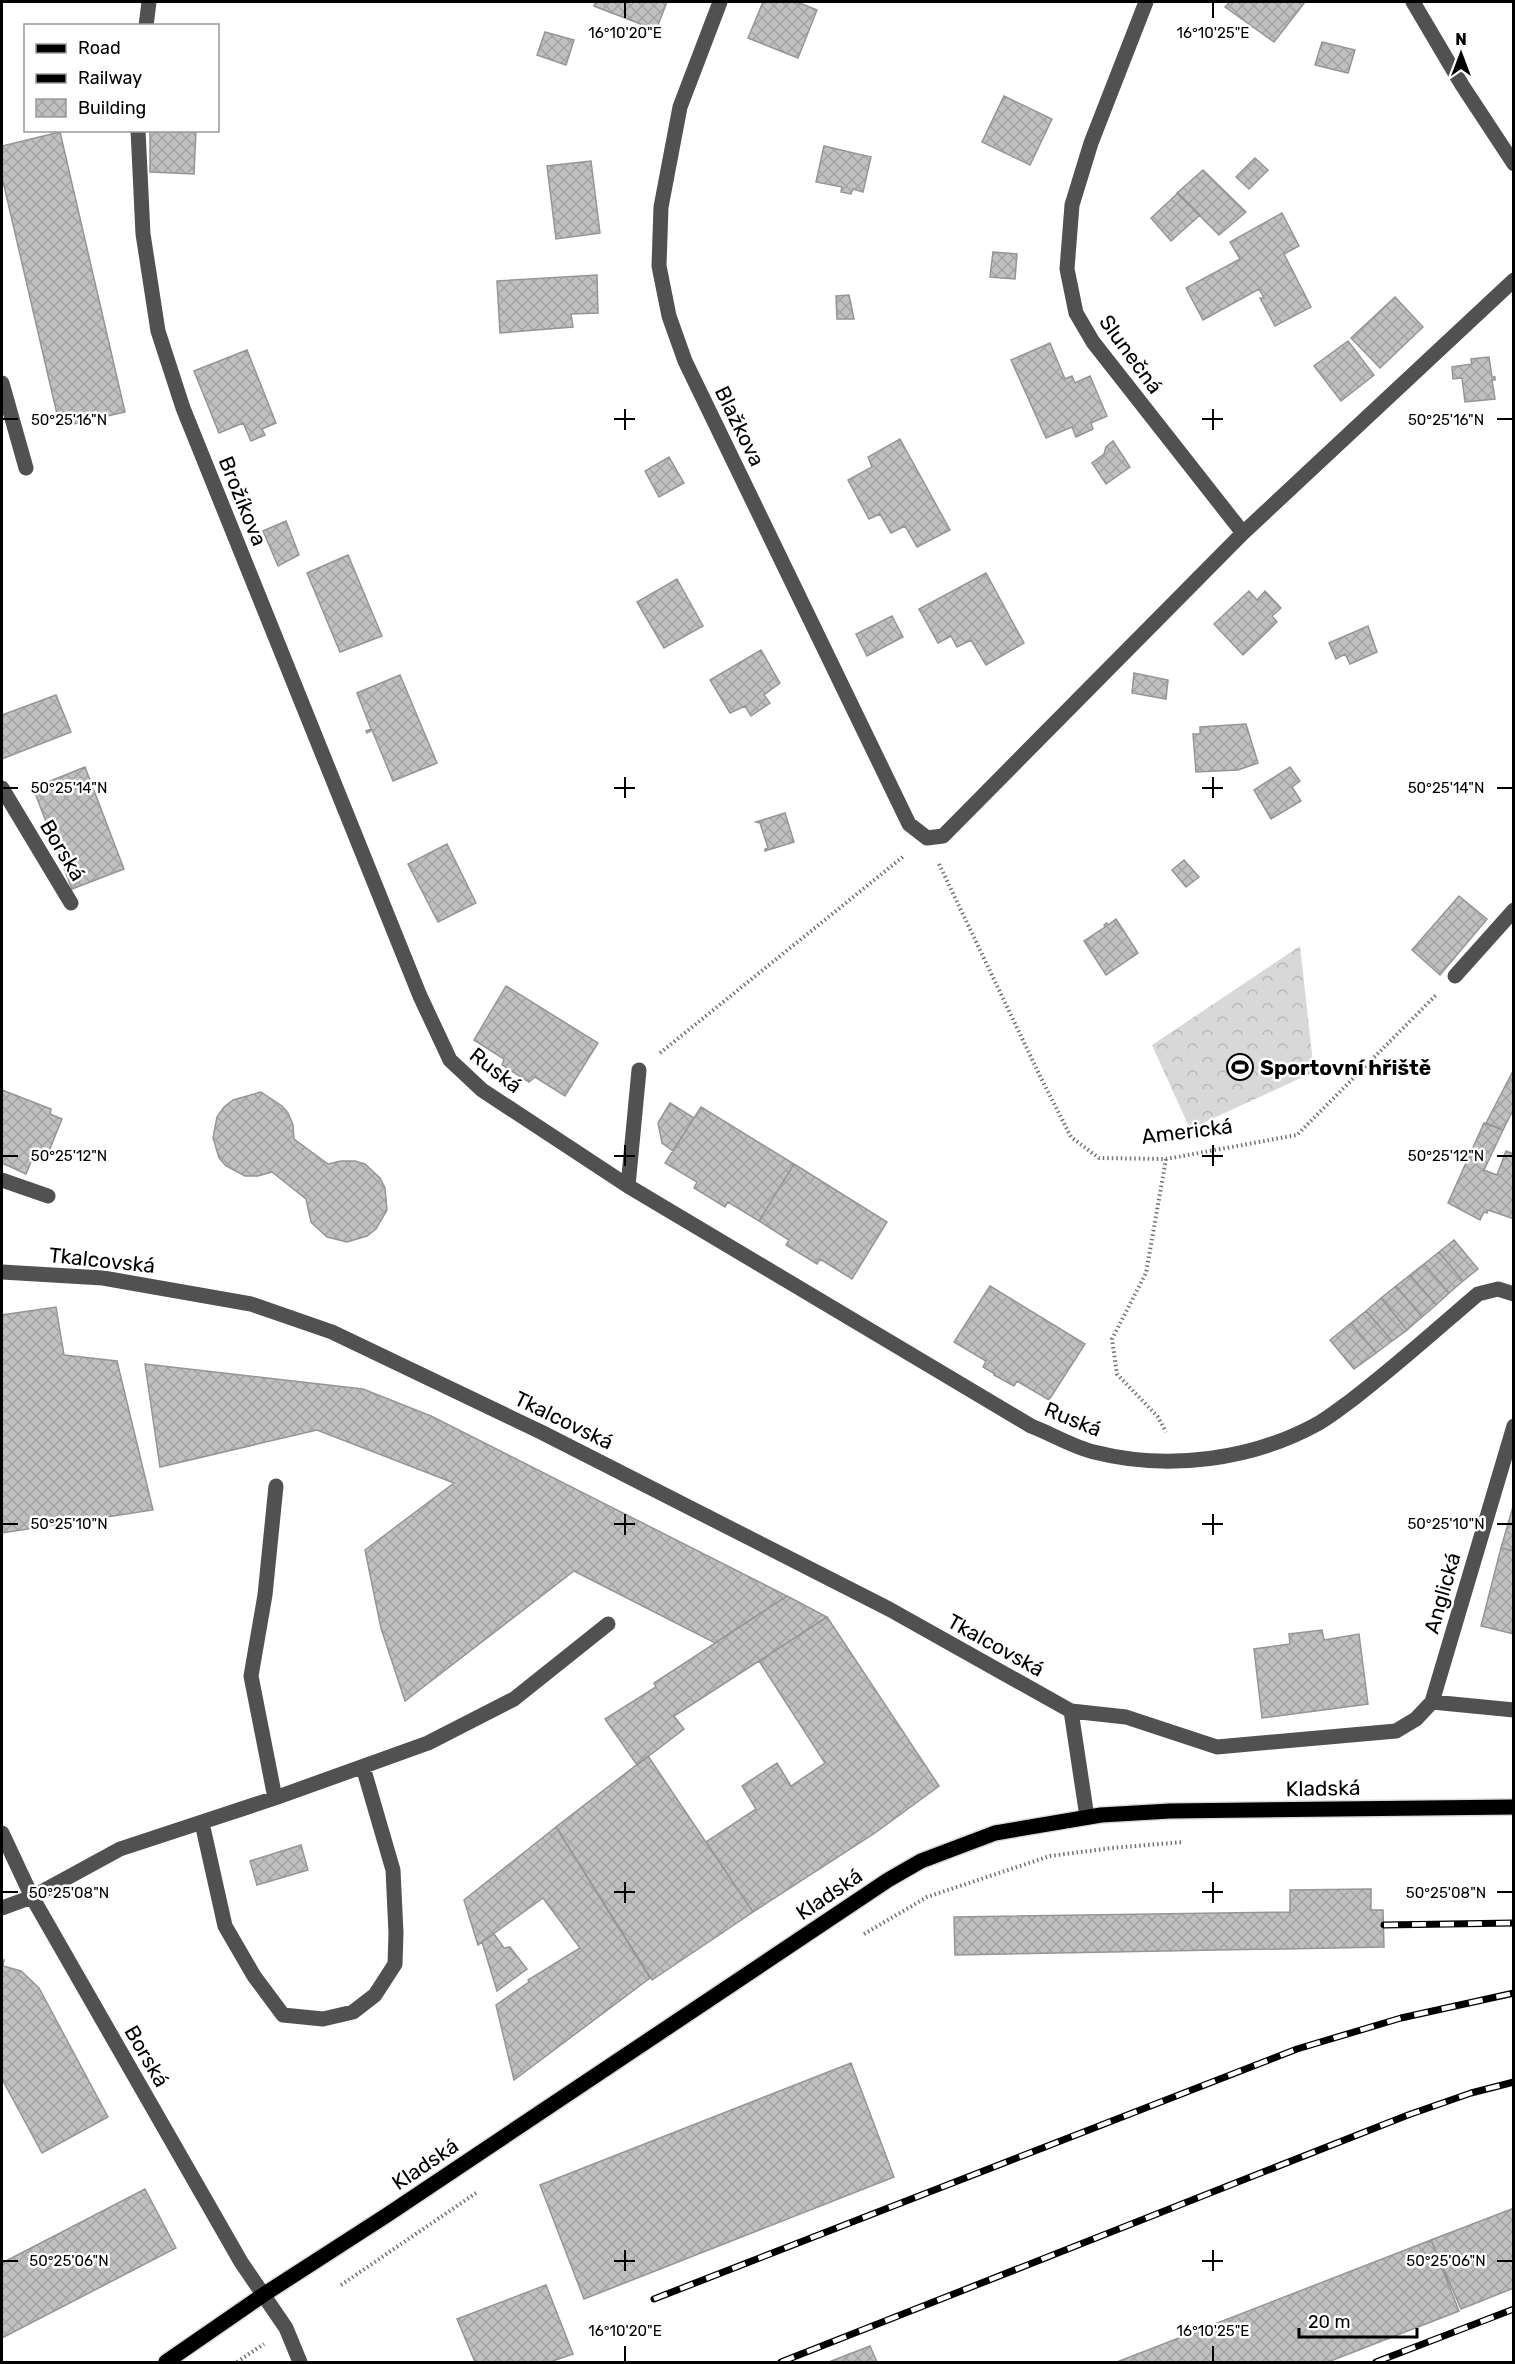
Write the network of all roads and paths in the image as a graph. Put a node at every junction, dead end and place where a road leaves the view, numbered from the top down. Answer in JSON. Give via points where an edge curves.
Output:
{"nodes":[{"id":1,"x":149,"y":2,"type":"edge"},
{"id":2,"x":720,"y":2,"type":"edge"},
{"id":3,"x":1146,"y":2,"type":"edge"},
{"id":4,"x":1413,"y":2,"type":"edge"},
{"id":5,"x":146,"y":24,"type":"edge"},
{"id":6,"x":138,"y":132,"type":"edge"},
{"id":7,"x":1514,"y":164,"type":"edge"},
{"id":8,"x":1514,"y":280,"type":"edge"},
{"id":9,"x":2,"y":383,"type":"edge"},
{"id":10,"x":26,"y":468,"type":"dead end"},
{"id":11,"x":1243,"y":534,"type":"junction"},
{"id":12,"x":2,"y":788,"type":"edge"},
{"id":13,"x":927,"y":838,"type":"junction"},
{"id":14,"x":369,"y":871,"type":"joint"},
{"id":15,"x":71,"y":903,"type":"dead end"},
{"id":16,"x":1514,"y":910,"type":"edge"},
{"id":17,"x":1455,"y":976,"type":"joint"},
{"id":18,"x":639,"y":1070,"type":"joint"},
{"id":19,"x":1166,"y":1159,"type":"junction"},
{"id":20,"x":2,"y":1180,"type":"edge"},
{"id":21,"x":628,"y":1186,"type":"junction"},
{"id":22,"x":48,"y":1196,"type":"dead end"},
{"id":23,"x":2,"y":1272,"type":"edge"},
{"id":24,"x":1514,"y":1294,"type":"edge"},
{"id":25,"x":1514,"y":1426,"type":"edge"},
{"id":26,"x":1181,"y":1460,"type":"junction"},
{"id":27,"x":276,"y":1486,"type":"dead end"},
{"id":28,"x":608,"y":1624,"type":"dead end"},
{"id":29,"x":1432,"y":1702,"type":"junction"},
{"id":30,"x":1514,"y":1710,"type":"edge"},
{"id":31,"x":1071,"y":1711,"type":"junction"},
{"id":32,"x":363,"y":1767,"type":"junction"},
{"id":33,"x":274,"y":1798,"type":"junction"},
{"id":34,"x":1514,"y":1807,"type":"edge"},
{"id":35,"x":1087,"y":1817,"type":"junction"},
{"id":36,"x":202,"y":1823,"type":"junction"},
{"id":37,"x":2,"y":1833,"type":"edge"},
{"id":38,"x":1191,"y":1841,"type":"dead end"},
{"id":39,"x":32,"y":1897,"type":"junction"},
{"id":40,"x":2,"y":1908,"type":"edge"},
{"id":41,"x":858,"y":1937,"type":"dead end"},
{"id":42,"x":477,"y":2192,"type":"dead end"},
{"id":43,"x":341,"y":2285,"type":"dead end"},
{"id":44,"x":263,"y":2295,"type":"junction"},
{"id":45,"x":166,"y":2362,"type":"edge"},
{"id":46,"x":300,"y":2362,"type":"edge"}],
"edges":[{"from":1,"to":5,"type":"street"},
{"from":2,"to":13,"type":"street","name":"Blažkova","via":[[680,107],[663,197],[659,266],[669,316],[685,361],[909,824]]},
{"from":3,"to":11,"type":"street","name":"Slunečná","via":[[1091,143],[1072,205],[1067,269],[1076,313],[1093,342]]},
{"from":4,"to":7,"type":"street"},
{"from":6,"to":14,"type":"street","name":"Brožíkova","via":[[143,234],[159,331],[183,408]]},
{"from":8,"to":11,"type":"street"},
{"from":9,"to":10,"type":"street"},
{"from":11,"to":13,"type":"street","via":[[943,836]]},
{"from":12,"to":15,"type":"street","name":"Borská"},
{"from":13,"to":18,"type":"path"},
{"from":13,"to":19,"type":"path","name":"Americká","via":[[1071,1137],[1100,1158]]},
{"from":14,"to":21,"type":"street","name":"Ruská","via":[[450,1060],[482,1090]]},
{"from":16,"to":17,"type":"street"},
{"from":17,"to":19,"type":"path","name":"Americká","via":[[1297,1135]]},
{"from":18,"to":21,"type":"street"},
{"from":19,"to":26,"type":"path","via":[[1146,1273],[1112,1340],[1117,1374],[1158,1417]]},
{"from":20,"to":22,"type":"street"},
{"from":21,"to":26,"type":"street","name":"Ruská","via":[[1031,1426],[1092,1452],[1127,1459]]},
{"from":23,"to":31,"type":"street","name":"Tkalcovská","via":[[103,1278],[251,1304],[332,1332],[541,1432],[889,1609]]},
{"from":24,"to":26,"type":"street","name":"Ruská","via":[[1498,1289],[1478,1294],[1370,1386],[1320,1422],[1270,1446]]},
{"from":25,"to":29,"type":"street","name":"Anglická"},
{"from":27,"to":33,"type":"street","via":[[265,1595],[251,1676]]},
{"from":28,"to":32,"type":"street","via":[[514,1699],[428,1743]]},
{"from":29,"to":30,"type":"street"},
{"from":29,"to":31,"type":"street","name":"Tkalcovská","via":[[1416,1719],[1396,1731],[1217,1747],[1126,1717]]},
{"from":31,"to":35,"type":"street"},
{"from":32,"to":33,"type":"street"},
{"from":32,"to":36,"type":"street","via":[[393,1870],[396,1943],[395,1964],[375,1995],[353,2012],[323,2019],[283,2015],[254,1976],[225,1926]]},
{"from":33,"to":36,"type":"street"},
{"from":34,"to":35,"type":"main road","name":"Kladská","via":[[1170,1811]]},
{"from":35,"to":44,"type":"main road","name":"Kladská","via":[[995,1833],[921,1861],[888,1880]]},
{"from":36,"to":39,"type":"street","via":[[120,1849]]},
{"from":37,"to":39,"type":"street","name":"Borská"},
{"from":38,"to":41,"type":"path","via":[[1050,1857],[927,1897]]},
{"from":39,"to":40,"type":"street"},
{"from":39,"to":44,"type":"street","name":"Borská"},
{"from":42,"to":43,"type":"path"},
{"from":44,"to":45,"type":"main road","name":"Kladská"},
{"from":44,"to":46,"type":"street","via":[[286,2328]]}]}
